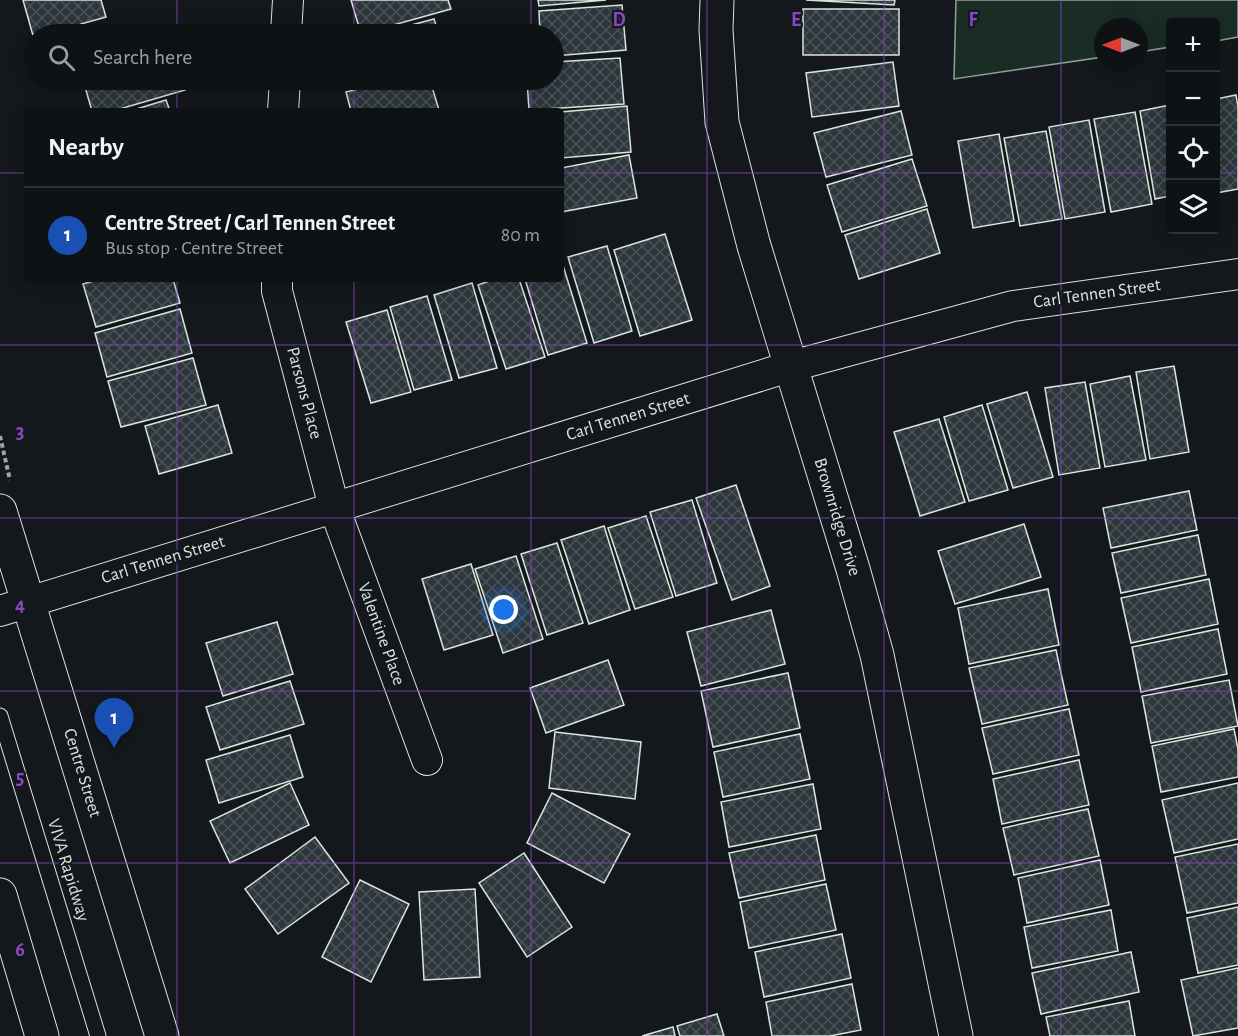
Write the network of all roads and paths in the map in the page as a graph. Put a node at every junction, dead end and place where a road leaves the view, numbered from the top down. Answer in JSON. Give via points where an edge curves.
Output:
{"nodes":[{"id":1,"x":288,"y":0,"type":"edge"},
{"id":2,"x":717,"y":0,"type":"edge"},
{"id":3,"x":287,"y":24,"type":"edge"},
{"id":4,"x":285,"y":90,"type":"edge"},
{"id":5,"x":284,"y":108,"type":"edge"},
{"id":6,"x":1238,"y":274,"type":"edge"},
{"id":7,"x":277,"y":282,"type":"edge"},
{"id":8,"x":792,"y":366,"type":"junction"},
{"id":9,"x":0,"y":436,"type":"edge"},
{"id":10,"x":6,"y":501,"type":"edge"},
{"id":11,"x":334,"y":507,"type":"junction"},
{"id":12,"x":14,"y":606,"type":"edge"},
{"id":13,"x":0,"y":716,"type":"edge"},
{"id":14,"x":428,"y":760,"type":"dead end"},
{"id":15,"x":0,"y":895,"type":"edge"},
{"id":16,"x":9,"y":958,"type":"edge"},
{"id":17,"x":42,"y":1036,"type":"edge"},
{"id":18,"x":98,"y":1036,"type":"edge"},
{"id":19,"x":162,"y":1036,"type":"edge"},
{"id":20,"x":956,"y":1036,"type":"edge"}],
"edges":[{"from":1,"to":3,"type":"street"},
{"from":2,"to":8,"type":"street","name":"Brownridge Drive","via":[[722,122],[754,246]]},
{"from":4,"to":5,"type":"street"},
{"from":6,"to":8,"type":"street","name":"Carl Tennen Street","via":[[1013,306]]},
{"from":7,"to":11,"type":"street","name":"Parsons Place"},
{"from":8,"to":11,"type":"street","name":"Carl Tennen Street"},
{"from":8,"to":20,"type":"street","name":"Brownridge Drive","via":[[877,655]]},
{"from":9,"to":10,"type":"path"},
{"from":10,"to":12,"type":"street","name":"Centre Street"},
{"from":11,"to":12,"type":"street","name":"Carl Tennen Street"},
{"from":11,"to":14,"type":"street","name":"Valentine Place"},
{"from":12,"to":19,"type":"street","name":"Centre Street"},
{"from":13,"to":18,"type":"lane","name":"VIVA Rapidway"},
{"from":15,"to":16,"type":"street"},
{"from":16,"to":17,"type":"street"}]}
